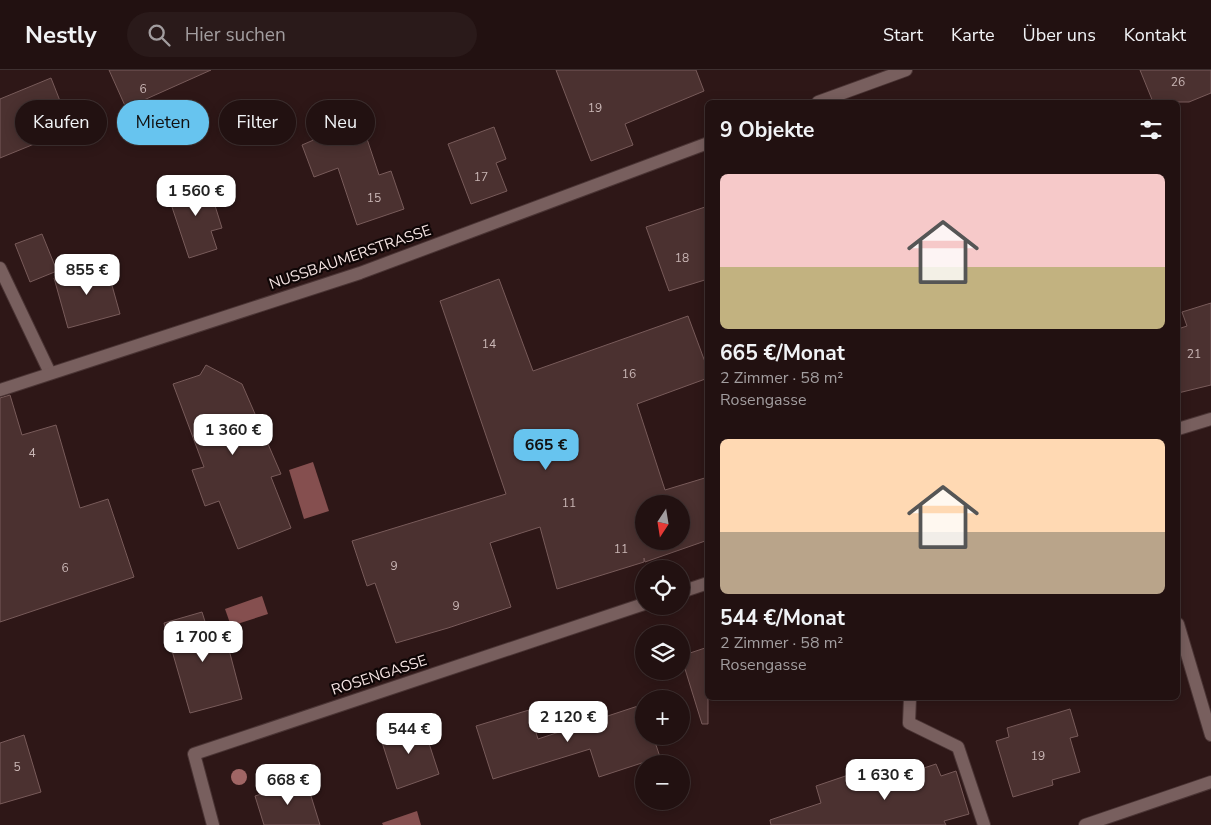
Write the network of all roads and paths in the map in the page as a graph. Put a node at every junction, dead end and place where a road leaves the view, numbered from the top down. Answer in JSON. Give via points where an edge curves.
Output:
{"nodes":[{"id":1,"x":906,"y":70,"type":"edge"},
{"id":2,"x":824,"y":100,"type":"edge"},
{"id":3,"x":705,"y":144,"type":"edge"},
{"id":4,"x":0,"y":268,"type":"edge"},
{"id":5,"x":50,"y":373,"type":"junction"},
{"id":6,"x":0,"y":390,"type":"edge"},
{"id":7,"x":1211,"y":419,"type":"edge"},
{"id":8,"x":1180,"y":428,"type":"edge"},
{"id":9,"x":705,"y":584,"type":"edge"},
{"id":10,"x":690,"y":589,"type":"edge"},
{"id":11,"x":635,"y":607,"type":"edge"},
{"id":12,"x":1180,"y":631,"type":"edge"},
{"id":13,"x":910,"y":700,"type":"edge"},
{"id":14,"x":1211,"y":735,"type":"edge"},
{"id":15,"x":1211,"y":782,"type":"edge"},
{"id":16,"x":213,"y":825,"type":"edge"},
{"id":17,"x":984,"y":825,"type":"edge"},
{"id":18,"x":1085,"y":825,"type":"edge"}],
"edges":[{"from":1,"to":2,"type":"street"},
{"from":3,"to":5,"type":"street","name":"NUSSBAUMERSTRASSE","via":[[360,273]]},
{"from":4,"to":5,"type":"street"},
{"from":5,"to":6,"type":"street","name":"NUSSBAUMERSTRASSE"},
{"from":7,"to":8,"type":"street"},
{"from":9,"to":10,"type":"street"},
{"from":11,"to":16,"type":"street","name":"ROSENGASSE","via":[[194,754]]},
{"from":12,"to":14,"type":"street"},
{"from":13,"to":17,"type":"street","via":[[909,723],[958,747]]},
{"from":15,"to":18,"type":"street"}]}
